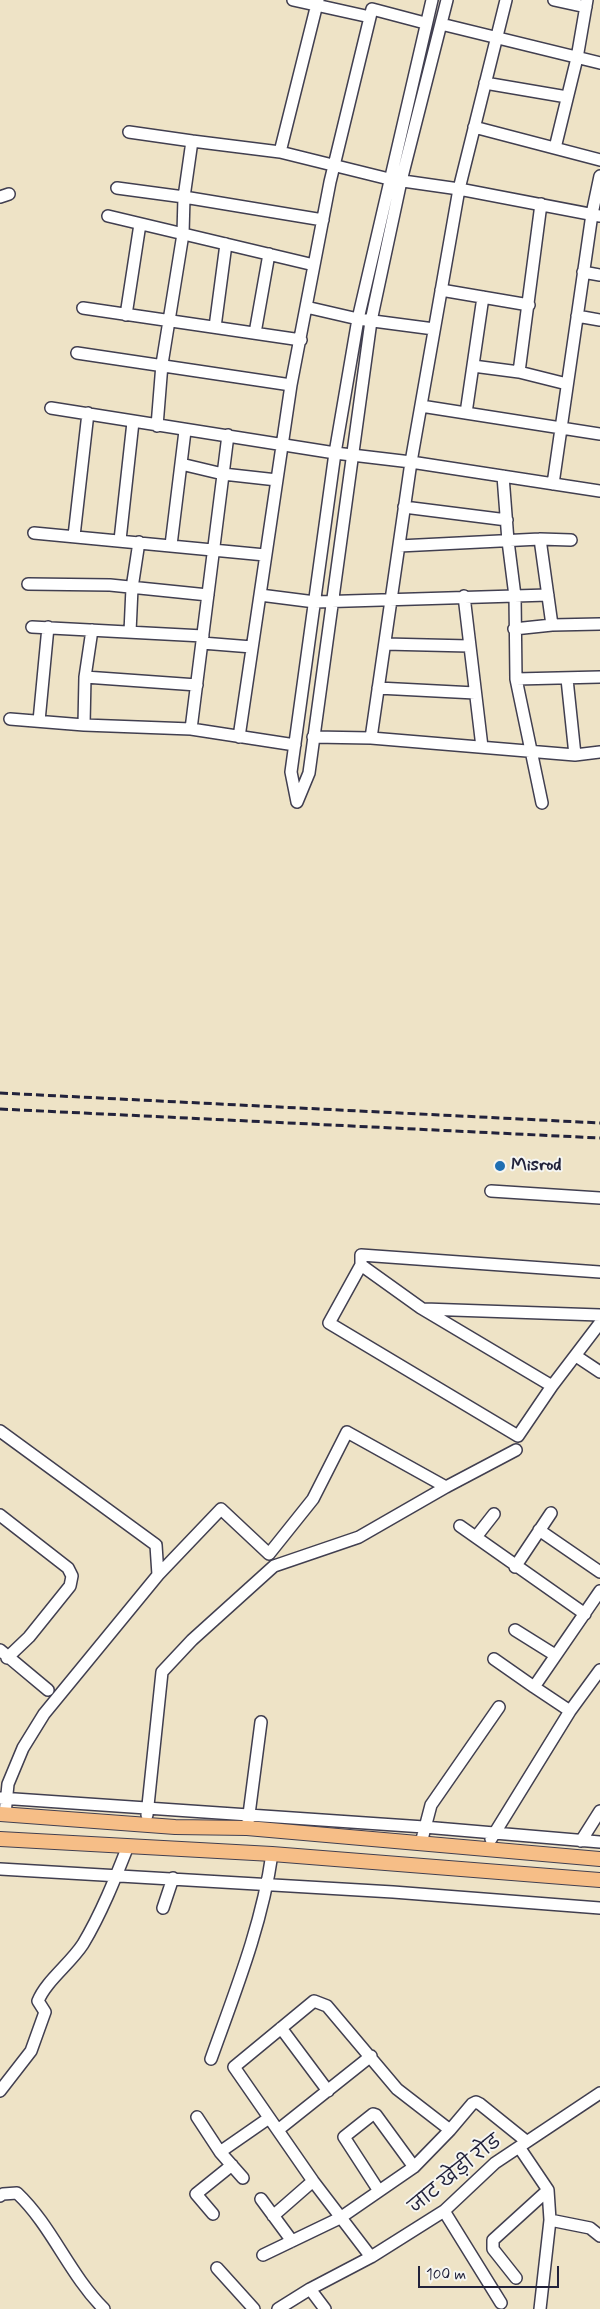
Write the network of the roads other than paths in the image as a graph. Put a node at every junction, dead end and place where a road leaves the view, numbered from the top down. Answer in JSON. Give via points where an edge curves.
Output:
{"nodes":[{"id":1,"x":293,"y":0,"type":"edge"},
{"id":2,"x":432,"y":0,"type":"edge"},
{"id":3,"x":447,"y":0,"type":"edge"},
{"id":4,"x":506,"y":0,"type":"edge"},
{"id":5,"x":554,"y":0,"type":"edge"},
{"id":6,"x":317,"y":3,"type":"edge"},
{"id":7,"x":586,"y":4,"type":"edge"},
{"id":8,"x":372,"y":9,"type":"edge"},
{"id":9,"x":426,"y":23,"type":"junction"},
{"id":10,"x":441,"y":24,"type":"junction"},
{"id":11,"x":497,"y":37,"type":"junction"},
{"id":12,"x":577,"y":58,"type":"junction"},
{"id":13,"x":600,"y":63,"type":"edge"},
{"id":14,"x":485,"y":82,"type":"junction"},
{"id":15,"x":567,"y":97,"type":"junction"},
{"id":16,"x":474,"y":127,"type":"junction"},
{"id":17,"x":129,"y":132,"type":"dead end"},
{"id":18,"x":192,"y":141,"type":"junction"},
{"id":19,"x":555,"y":148,"type":"junction"},
{"id":20,"x":280,"y":152,"type":"junction"},
{"id":21,"x":600,"y":160,"type":"edge"},
{"id":22,"x":334,"y":165,"type":"junction"},
{"id":23,"x":600,"y":176,"type":"edge"},
{"id":24,"x":395,"y":180,"type":"junction"},
{"id":25,"x":118,"y":188,"type":"dead end"},
{"id":26,"x":459,"y":189,"type":"junction"},
{"id":27,"x":184,"y":197,"type":"junction"},
{"id":28,"x":542,"y":204,"type":"junction"},
{"id":29,"x":596,"y":215,"type":"edge"},
{"id":30,"x":108,"y":216,"type":"dead end"},
{"id":31,"x":323,"y":220,"type":"junction"},
{"id":32,"x":140,"y":224,"type":"junction"},
{"id":33,"x":183,"y":234,"type":"junction"},
{"id":34,"x":226,"y":244,"type":"junction"},
{"id":35,"x":269,"y":254,"type":"junction"},
{"id":36,"x":314,"y":265,"type":"junction"},
{"id":37,"x":584,"y":272,"type":"junction"},
{"id":38,"x":600,"y":275,"type":"edge"},
{"id":39,"x":441,"y":290,"type":"junction"},
{"id":40,"x":483,"y":297,"type":"junction"},
{"id":41,"x":529,"y":305,"type":"junction"},
{"id":42,"x":306,"y":307,"type":"junction"},
{"id":43,"x":83,"y":308,"type":"dead end"},
{"id":44,"x":126,"y":314,"type":"junction"},
{"id":45,"x":577,"y":316,"type":"junction"},
{"id":46,"x":358,"y":319,"type":"junction"},
{"id":47,"x":371,"y":320,"type":"junction"},
{"id":48,"x":600,"y":320,"type":"edge"},
{"id":49,"x":170,"y":321,"type":"junction"},
{"id":50,"x":216,"y":327,"type":"junction"},
{"id":51,"x":434,"y":329,"type":"junction"},
{"id":52,"x":255,"y":333,"type":"junction"},
{"id":53,"x":301,"y":340,"type":"junction"},
{"id":54,"x":78,"y":353,"type":"dead end"},
{"id":55,"x":162,"y":364,"type":"junction"},
{"id":56,"x":473,"y":366,"type":"junction"},
{"id":57,"x":519,"y":372,"type":"junction"},
{"id":58,"x":567,"y":384,"type":"junction"},
{"id":59,"x":291,"y":385,"type":"junction"},
{"id":60,"x":421,"y":406,"type":"junction"},
{"id":61,"x":51,"y":408,"type":"dead end"},
{"id":62,"x":88,"y":413,"type":"junction"},
{"id":63,"x":466,"y":413,"type":"junction"},
{"id":64,"x":133,"y":422,"type":"junction"},
{"id":65,"x":157,"y":426,"type":"junction"},
{"id":66,"x":561,"y":429,"type":"junction"},
{"id":67,"x":185,"y":430,"type":"junction"},
{"id":68,"x":600,"y":432,"type":"edge"},
{"id":69,"x":228,"y":435,"type":"junction"},
{"id":70,"x":281,"y":443,"type":"junction"},
{"id":71,"x":335,"y":453,"type":"junction"},
{"id":72,"x":352,"y":455,"type":"junction"},
{"id":73,"x":411,"y":462,"type":"junction"},
{"id":74,"x":181,"y":464,"type":"junction"},
{"id":75,"x":223,"y":474,"type":"junction"},
{"id":76,"x":502,"y":476,"type":"junction"},
{"id":77,"x":277,"y":480,"type":"junction"},
{"id":78,"x":553,"y":484,"type":"junction"},
{"id":79,"x":600,"y":491,"type":"edge"},
{"id":80,"x":404,"y":507,"type":"junction"},
{"id":81,"x":507,"y":520,"type":"junction"},
{"id":82,"x":34,"y":533,"type":"dead end"},
{"id":83,"x":74,"y":536,"type":"junction"},
{"id":84,"x":540,"y":539,"type":"junction"},
{"id":85,"x":120,"y":540,"type":"junction"},
{"id":86,"x":571,"y":540,"type":"dead end"},
{"id":87,"x":139,"y":542,"type":"junction"},
{"id":88,"x":508,"y":542,"type":"junction"},
{"id":89,"x":171,"y":545,"type":"junction"},
{"id":90,"x":399,"y":546,"type":"junction"},
{"id":91,"x":214,"y":550,"type":"junction"},
{"id":92,"x":265,"y":555,"type":"junction"},
{"id":93,"x":28,"y":584,"type":"dead end"},
{"id":94,"x":132,"y":588,"type":"junction"},
{"id":95,"x":208,"y":595,"type":"junction"},
{"id":96,"x":260,"y":595,"type":"junction"},
{"id":97,"x":548,"y":595,"type":"junction"},
{"id":98,"x":464,"y":596,"type":"junction"},
{"id":99,"x":515,"y":596,"type":"junction"},
{"id":100,"x":391,"y":600,"type":"junction"},
{"id":101,"x":332,"y":601,"type":"junction"},
{"id":102,"x":315,"y":602,"type":"junction"},
{"id":103,"x":600,"y":624,"type":"edge"},
{"id":104,"x":552,"y":625,"type":"junction"},
{"id":105,"x":32,"y":627,"type":"dead end"},
{"id":106,"x":48,"y":627,"type":"junction"},
{"id":107,"x":514,"y":629,"type":"junction"},
{"id":108,"x":92,"y":630,"type":"junction"},
{"id":109,"x":130,"y":632,"type":"junction"},
{"id":110,"x":202,"y":640,"type":"junction"},
{"id":111,"x":385,"y":644,"type":"junction"},
{"id":112,"x":469,"y":646,"type":"junction"},
{"id":113,"x":252,"y":647,"type":"junction"},
{"id":114,"x":600,"y":677,"type":"edge"},
{"id":115,"x":85,"y":678,"type":"junction"},
{"id":116,"x":516,"y":679,"type":"junction"},
{"id":117,"x":567,"y":679,"type":"junction"},
{"id":118,"x":197,"y":685,"type":"junction"},
{"id":119,"x":378,"y":688,"type":"junction"},
{"id":120,"x":475,"y":693,"type":"junction"},
{"id":121,"x":10,"y":719,"type":"dead end"},
{"id":122,"x":39,"y":721,"type":"junction"},
{"id":123,"x":84,"y":725,"type":"junction"},
{"id":124,"x":191,"y":729,"type":"junction"},
{"id":125,"x":239,"y":737,"type":"junction"},
{"id":126,"x":313,"y":737,"type":"junction"},
{"id":127,"x":371,"y":738,"type":"junction"},
{"id":128,"x":295,"y":745,"type":"junction"},
{"id":129,"x":482,"y":747,"type":"junction"},
{"id":130,"x":531,"y":752,"type":"junction"},
{"id":131,"x":600,"y":752,"type":"edge"},
{"id":132,"x":575,"y":756,"type":"junction"},
{"id":133,"x":542,"y":803,"type":"dead end"},
{"id":134,"x":491,"y":1191,"type":"dead end"},
{"id":135,"x":600,"y":1198,"type":"edge"},
{"id":136,"x":361,"y":1265,"type":"junction"},
{"id":137,"x":600,"y":1272,"type":"edge"},
{"id":138,"x":421,"y":1308,"type":"junction"},
{"id":139,"x":600,"y":1315,"type":"edge"},
{"id":140,"x":600,"y":1323,"type":"edge"},
{"id":141,"x":576,"y":1356,"type":"junction"},
{"id":142,"x":600,"y":1372,"type":"edge"},
{"id":143,"x":552,"y":1386,"type":"junction"},
{"id":144,"x":0,"y":1431,"type":"edge"},
{"id":145,"x":516,"y":1450,"type":"dead end"},
{"id":146,"x":446,"y":1487,"type":"junction"},
{"id":147,"x":550,"y":1513,"type":"dead end"},
{"id":148,"x":494,"y":1514,"type":"dead end"},
{"id":149,"x":0,"y":1515,"type":"edge"},
{"id":150,"x":460,"y":1526,"type":"dead end"},
{"id":151,"x":539,"y":1530,"type":"junction"},
{"id":152,"x":476,"y":1537,"type":"junction"},
{"id":153,"x":515,"y":1567,"type":"junction"},
{"id":154,"x":600,"y":1572,"type":"edge"},
{"id":155,"x":158,"y":1575,"type":"junction"},
{"id":156,"x":600,"y":1591,"type":"edge"},
{"id":157,"x":585,"y":1614,"type":"junction"},
{"id":158,"x":515,"y":1630,"type":"dead end"},
{"id":159,"x":4,"y":1654,"type":"edge"},
{"id":160,"x":555,"y":1655,"type":"junction"},
{"id":161,"x":494,"y":1659,"type":"dead end"},
{"id":162,"x":600,"y":1670,"type":"edge"},
{"id":163,"x":534,"y":1687,"type":"junction"},
{"id":164,"x":48,"y":1690,"type":"dead end"},
{"id":165,"x":499,"y":1707,"type":"dead end"},
{"id":166,"x":570,"y":1711,"type":"junction"},
{"id":167,"x":261,"y":1722,"type":"dead end"},
{"id":168,"x":3,"y":1798,"type":"edge"},
{"id":169,"x":148,"y":1809,"type":"junction"},
{"id":170,"x":600,"y":1811,"type":"edge"},
{"id":171,"x":3,"y":1814,"type":"edge"},
{"id":172,"x":248,"y":1822,"type":"junction"},
{"id":173,"x":146,"y":1824,"type":"junction"},
{"id":174,"x":424,"y":1827,"type":"junction"},
{"id":175,"x":494,"y":1834,"type":"junction"},
{"id":176,"x":0,"y":1839,"type":"edge"},
{"id":177,"x":581,"y":1840,"type":"junction"},
{"id":178,"x":600,"y":1842,"type":"edge"},
{"id":179,"x":421,"y":1843,"type":"junction"},
{"id":180,"x":128,"y":1846,"type":"junction"},
{"id":181,"x":486,"y":1848,"type":"junction"},
{"id":182,"x":272,"y":1854,"type":"junction"},
{"id":183,"x":600,"y":1859,"type":"edge"},
{"id":184,"x":0,"y":1869,"type":"edge"},
{"id":185,"x":116,"y":1877,"type":"junction"},
{"id":186,"x":173,"y":1878,"type":"junction"},
{"id":187,"x":600,"y":1880,"type":"edge"},
{"id":188,"x":267,"y":1886,"type":"junction"},
{"id":189,"x":163,"y":1908,"type":"dead end"},
{"id":190,"x":600,"y":1908,"type":"edge"},
{"id":191,"x":281,"y":2028,"type":"junction"},
{"id":192,"x":371,"y":2056,"type":"junction"},
{"id":193,"x":211,"y":2059,"type":"dead end"},
{"id":194,"x":0,"y":2091,"type":"edge"},
{"id":195,"x":328,"y":2091,"type":"junction"},
{"id":196,"x":600,"y":2093,"type":"edge"},
{"id":197,"x":197,"y":2117,"type":"dead end"},
{"id":198,"x":269,"y":2118,"type":"junction"},
{"id":199,"x":278,"y":2130,"type":"junction"},
{"id":200,"x":450,"y":2130,"type":"junction"},
{"id":201,"x":523,"y":2144,"type":"junction"},
{"id":202,"x":220,"y":2152,"type":"junction"},
{"id":203,"x":232,"y":2165,"type":"junction"},
{"id":204,"x":414,"y":2167,"type":"junction"},
{"id":205,"x":243,"y":2178,"type":"dead end"},
{"id":206,"x":313,"y":2181,"type":"junction"},
{"id":207,"x":548,"y":2190,"type":"junction"},
{"id":208,"x":380,"y":2191,"type":"junction"},
{"id":209,"x":0,"y":2196,"type":"edge"},
{"id":210,"x":260,"y":2199,"type":"dead end"},
{"id":211,"x":444,"y":2211,"type":"junction"},
{"id":212,"x":213,"y":2214,"type":"dead end"},
{"id":213,"x":273,"y":2216,"type":"junction"},
{"id":214,"x":340,"y":2218,"type":"junction"},
{"id":215,"x":550,"y":2220,"type":"junction"},
{"id":216,"x":600,"y":2236,"type":"edge"},
{"id":217,"x":292,"y":2242,"type":"junction"},
{"id":218,"x":263,"y":2255,"type":"dead end"},
{"id":219,"x":371,"y":2258,"type":"junction"},
{"id":220,"x":217,"y":2268,"type":"dead end"},
{"id":221,"x":516,"y":2278,"type":"dead end"},
{"id":222,"x":310,"y":2289,"type":"junction"},
{"id":223,"x":500,"y":2303,"type":"dead end"},
{"id":224,"x":104,"y":2309,"type":"edge"},
{"id":225,"x":254,"y":2309,"type":"edge"},
{"id":226,"x":278,"y":2309,"type":"edge"},
{"id":227,"x":325,"y":2309,"type":"edge"},
{"id":228,"x":540,"y":2309,"type":"edge"}],
"edges":[{"from":1,"to":6,"type":"street"},
{"from":2,"to":9,"type":"street"},
{"from":3,"to":10,"type":"street"},
{"from":4,"to":11,"type":"street"},
{"from":5,"to":7,"type":"street"},
{"from":6,"to":8,"type":"street"},
{"from":6,"to":20,"type":"street"},
{"from":7,"to":12,"type":"street"},
{"from":8,"to":9,"type":"street"},
{"from":8,"to":22,"type":"street"},
{"from":9,"to":24,"type":"street"},
{"from":10,"to":11,"type":"street"},
{"from":10,"to":24,"type":"street"},
{"from":11,"to":12,"type":"street"},
{"from":11,"to":14,"type":"street"},
{"from":12,"to":13,"type":"street"},
{"from":12,"to":15,"type":"street"},
{"from":14,"to":15,"type":"street"},
{"from":14,"to":16,"type":"street"},
{"from":15,"to":19,"type":"street"},
{"from":16,"to":19,"type":"street"},
{"from":16,"to":26,"type":"street"},
{"from":17,"to":18,"type":"street"},
{"from":18,"to":20,"type":"street"},
{"from":18,"to":27,"type":"street"},
{"from":19,"to":21,"type":"street"},
{"from":20,"to":22,"type":"street"},
{"from":22,"to":24,"type":"street"},
{"from":22,"to":31,"type":"street"},
{"from":23,"to":29,"type":"street"},
{"from":24,"to":26,"type":"street"},
{"from":24,"to":46,"type":"street"},
{"from":24,"to":47,"type":"street"},
{"from":25,"to":27,"type":"street"},
{"from":26,"to":28,"type":"street"},
{"from":26,"to":39,"type":"street"},
{"from":27,"to":31,"type":"street"},
{"from":27,"to":33,"type":"street"},
{"from":28,"to":29,"type":"street"},
{"from":28,"to":41,"type":"street"},
{"from":29,"to":37,"type":"street"},
{"from":30,"to":32,"type":"street"},
{"from":31,"to":36,"type":"street"},
{"from":32,"to":33,"type":"street"},
{"from":32,"to":44,"type":"street"},
{"from":33,"to":34,"type":"street"},
{"from":33,"to":49,"type":"street"},
{"from":34,"to":35,"type":"street"},
{"from":34,"to":50,"type":"street"},
{"from":35,"to":36,"type":"street"},
{"from":35,"to":52,"type":"street"},
{"from":36,"to":42,"type":"street"},
{"from":37,"to":38,"type":"street"},
{"from":37,"to":45,"type":"street"},
{"from":39,"to":40,"type":"street"},
{"from":39,"to":51,"type":"street"},
{"from":40,"to":41,"type":"street"},
{"from":40,"to":56,"type":"street"},
{"from":41,"to":57,"type":"street"},
{"from":42,"to":46,"type":"street"},
{"from":42,"to":53,"type":"street"},
{"from":43,"to":44,"type":"street"},
{"from":44,"to":49,"type":"street"},
{"from":45,"to":48,"type":"street"},
{"from":45,"to":58,"type":"street"},
{"from":46,"to":47,"type":"street"},
{"from":46,"to":71,"type":"street"},
{"from":47,"to":51,"type":"street"},
{"from":47,"to":72,"type":"street"},
{"from":49,"to":50,"type":"street"},
{"from":49,"to":55,"type":"street"},
{"from":50,"to":52,"type":"street"},
{"from":51,"to":60,"type":"street"},
{"from":52,"to":53,"type":"street"},
{"from":53,"to":59,"type":"street"},
{"from":54,"to":55,"type":"street"},
{"from":55,"to":59,"type":"street"},
{"from":55,"to":65,"type":"street"},
{"from":56,"to":57,"type":"street"},
{"from":56,"to":63,"type":"street"},
{"from":57,"to":58,"type":"street"},
{"from":58,"to":66,"type":"street"},
{"from":59,"to":70,"type":"street"},
{"from":60,"to":63,"type":"street"},
{"from":60,"to":73,"type":"street"},
{"from":61,"to":62,"type":"street"},
{"from":62,"to":64,"type":"street"},
{"from":62,"to":83,"type":"street"},
{"from":63,"to":66,"type":"street"},
{"from":64,"to":65,"type":"street"},
{"from":64,"to":85,"type":"street"},
{"from":65,"to":67,"type":"street"},
{"from":66,"to":68,"type":"street"},
{"from":66,"to":78,"type":"street"},
{"from":67,"to":69,"type":"street"},
{"from":67,"to":74,"type":"street"},
{"from":69,"to":70,"type":"street"},
{"from":69,"to":75,"type":"street"},
{"from":70,"to":71,"type":"street"},
{"from":70,"to":77,"type":"street"},
{"from":71,"to":72,"type":"street"},
{"from":71,"to":102,"type":"street"},
{"from":72,"to":73,"type":"street"},
{"from":72,"to":101,"type":"street"},
{"from":73,"to":76,"type":"street"},
{"from":73,"to":80,"type":"street"},
{"from":74,"to":75,"type":"street"},
{"from":74,"to":89,"type":"street"},
{"from":75,"to":77,"type":"street"},
{"from":75,"to":91,"type":"street"},
{"from":76,"to":78,"type":"street"},
{"from":76,"to":81,"type":"street"},
{"from":77,"to":92,"type":"street"},
{"from":78,"to":79,"type":"street"},
{"from":80,"to":81,"type":"street"},
{"from":80,"to":90,"type":"street"},
{"from":81,"to":88,"type":"street"},
{"from":82,"to":83,"type":"street"},
{"from":83,"to":85,"type":"street"},
{"from":84,"to":86,"type":"street"},
{"from":84,"to":88,"type":"street"},
{"from":84,"to":97,"type":"street"},
{"from":85,"to":87,"type":"street"},
{"from":87,"to":89,"type":"street"},
{"from":87,"to":94,"type":"street"},
{"from":88,"to":90,"type":"street"},
{"from":88,"to":99,"type":"street"},
{"from":89,"to":91,"type":"street"},
{"from":90,"to":100,"type":"street"},
{"from":91,"to":92,"type":"street"},
{"from":91,"to":95,"type":"street"},
{"from":92,"to":96,"type":"street"},
{"from":93,"to":94,"type":"street"},
{"from":94,"to":95,"type":"street"},
{"from":94,"to":109,"type":"street"},
{"from":95,"to":110,"type":"street"},
{"from":96,"to":102,"type":"street"},
{"from":96,"to":113,"type":"street"},
{"from":97,"to":99,"type":"street"},
{"from":97,"to":104,"type":"street"},
{"from":98,"to":99,"type":"street"},
{"from":98,"to":100,"type":"street"},
{"from":98,"to":112,"type":"street"},
{"from":99,"to":107,"type":"street"},
{"from":100,"to":101,"type":"street"},
{"from":100,"to":111,"type":"street"},
{"from":101,"to":102,"type":"street"},
{"from":101,"to":126,"type":"street"},
{"from":102,"to":128,"type":"street"},
{"from":103,"to":104,"type":"street"},
{"from":104,"to":107,"type":"street"},
{"from":105,"to":106,"type":"street"},
{"from":106,"to":108,"type":"street"},
{"from":106,"to":122,"type":"street"},
{"from":107,"to":116,"type":"street"},
{"from":108,"to":109,"type":"street"},
{"from":108,"to":115,"type":"street"},
{"from":109,"to":110,"type":"street"},
{"from":110,"to":113,"type":"street"},
{"from":110,"to":118,"type":"street"},
{"from":111,"to":112,"type":"street"},
{"from":111,"to":119,"type":"street"},
{"from":112,"to":120,"type":"street"},
{"from":113,"to":125,"type":"street"},
{"from":114,"to":117,"type":"street"},
{"from":115,"to":118,"type":"street"},
{"from":115,"to":123,"type":"street"},
{"from":116,"to":117,"type":"street"},
{"from":116,"to":130,"type":"street"},
{"from":117,"to":132,"type":"street"},
{"from":118,"to":124,"type":"street"},
{"from":119,"to":120,"type":"street"},
{"from":119,"to":127,"type":"street"},
{"from":120,"to":129,"type":"street"},
{"from":121,"to":122,"type":"street"},
{"from":122,"to":123,"type":"street"},
{"from":123,"to":124,"type":"street"},
{"from":124,"to":125,"type":"street"},
{"from":125,"to":128,"type":"street"},
{"from":126,"to":127,"type":"street"},
{"from":126,"to":128,"type":"street","via":[[309,773],[297,802],[291,772]]},
{"from":127,"to":129,"type":"street"},
{"from":129,"to":130,"type":"street"},
{"from":130,"to":132,"type":"street"},
{"from":130,"to":133,"type":"street"},
{"from":131,"to":132,"type":"street"},
{"from":134,"to":135,"type":"street"},
{"from":136,"to":137,"type":"street","via":[[361,1255]]},
{"from":136,"to":138,"type":"street"},
{"from":136,"to":143,"type":"street","via":[[329,1323],[518,1436]]},
{"from":138,"to":139,"type":"street"},
{"from":138,"to":143,"type":"street"},
{"from":140,"to":141,"type":"street"},
{"from":141,"to":142,"type":"street"},
{"from":141,"to":143,"type":"street"},
{"from":144,"to":155,"type":"street","via":[[156,1545]]},
{"from":145,"to":146,"type":"street"},
{"from":146,"to":155,"type":"street","via":[[347,1432],[313,1499],[269,1554],[221,1509]]},
{"from":146,"to":169,"type":"street","via":[[360,1537],[274,1566],[162,1672]]},
{"from":147,"to":151,"type":"street"},
{"from":148,"to":152,"type":"street"},
{"from":149,"to":159,"type":"street","via":[[68,1568],[72,1576],[70,1586],[29,1637]]},
{"from":150,"to":152,"type":"street"},
{"from":151,"to":153,"type":"street"},
{"from":151,"to":154,"type":"street"},
{"from":152,"to":153,"type":"street"},
{"from":153,"to":157,"type":"street"},
{"from":155,"to":168,"type":"street","via":[[44,1714],[22,1748]]},
{"from":156,"to":157,"type":"street"},
{"from":157,"to":160,"type":"street"},
{"from":158,"to":160,"type":"street"},
{"from":159,"to":164,"type":"street"},
{"from":160,"to":163,"type":"street"},
{"from":161,"to":163,"type":"street"},
{"from":162,"to":166,"type":"street"},
{"from":163,"to":166,"type":"street"},
{"from":165,"to":174,"type":"street","via":[[431,1805]]},
{"from":166,"to":175,"type":"street"},
{"from":167,"to":172,"type":"street"},
{"from":168,"to":169,"type":"street"},
{"from":168,"to":171,"type":"street"},
{"from":169,"to":172,"type":"street"},
{"from":169,"to":173,"type":"street"},
{"from":170,"to":177,"type":"street"},
{"from":171,"to":173,"type":"main road"},
{"from":172,"to":173,"type":"main road","via":[[175,1827]]},
{"from":172,"to":174,"type":"street"},
{"from":172,"to":179,"type":"main road"},
{"from":174,"to":175,"type":"street"},
{"from":174,"to":179,"type":"street"},
{"from":175,"to":177,"type":"street"},
{"from":175,"to":181,"type":"street"},
{"from":176,"to":180,"type":"main road"},
{"from":177,"to":178,"type":"street"},
{"from":179,"to":181,"type":"main road"},
{"from":180,"to":182,"type":"main road"},
{"from":180,"to":185,"type":"street"},
{"from":181,"to":183,"type":"main road"},
{"from":182,"to":187,"type":"main road"},
{"from":182,"to":188,"type":"street"},
{"from":184,"to":185,"type":"street"},
{"from":185,"to":186,"type":"street"},
{"from":185,"to":194,"type":"street","via":[[82,1945],[57,1977],[43,1988],[38,2001],[45,2012],[31,2051]]},
{"from":186,"to":188,"type":"street"},
{"from":186,"to":189,"type":"street"},
{"from":188,"to":190,"type":"street"},
{"from":188,"to":193,"type":"street","via":[[253,1940]]},
{"from":191,"to":192,"type":"street","via":[[314,2000],[327,2006]]},
{"from":191,"to":195,"type":"street"},
{"from":191,"to":198,"type":"street","via":[[234,2067]]},
{"from":192,"to":195,"type":"street"},
{"from":192,"to":200,"type":"street","via":[[397,2089]]},
{"from":195,"to":199,"type":"street"},
{"from":196,"to":201,"type":"street","name":"जाट खेड़ी रोड"},
{"from":197,"to":202,"type":"street"},
{"from":198,"to":199,"type":"street"},
{"from":198,"to":202,"type":"street"},
{"from":199,"to":206,"type":"street"},
{"from":200,"to":201,"type":"street","via":[[476,2102]]},
{"from":200,"to":204,"type":"street"},
{"from":201,"to":207,"type":"street"},
{"from":201,"to":211,"type":"street","name":"जाट खेड़ी रोड","via":[[495,2163]]},
{"from":202,"to":203,"type":"street"},
{"from":203,"to":205,"type":"street"},
{"from":203,"to":212,"type":"street","via":[[196,2194]]},
{"from":204,"to":208,"type":"street"},
{"from":204,"to":208,"type":"street","via":[[373,2114],[344,2137]]},
{"from":206,"to":213,"type":"street"},
{"from":206,"to":214,"type":"street"},
{"from":207,"to":215,"type":"street"},
{"from":207,"to":221,"type":"street","via":[[493,2240],[493,2249]]},
{"from":208,"to":214,"type":"street"},
{"from":209,"to":224,"type":"street","via":[[17,2193],[33,2208],[82,2286]]},
{"from":210,"to":213,"type":"street"},
{"from":211,"to":219,"type":"street","name":"जाट खेड़ी रोड"},
{"from":211,"to":223,"type":"street"},
{"from":213,"to":217,"type":"street"},
{"from":214,"to":217,"type":"street"},
{"from":214,"to":219,"type":"street"},
{"from":215,"to":216,"type":"street","via":[[590,2228]]},
{"from":215,"to":228,"type":"street"},
{"from":217,"to":218,"type":"street"},
{"from":219,"to":222,"type":"street","name":"जाट खेड़ी रोड"},
{"from":220,"to":225,"type":"street"},
{"from":222,"to":226,"type":"street","name":"जाट खेड़ी रोड"},
{"from":222,"to":227,"type":"street"}]}
